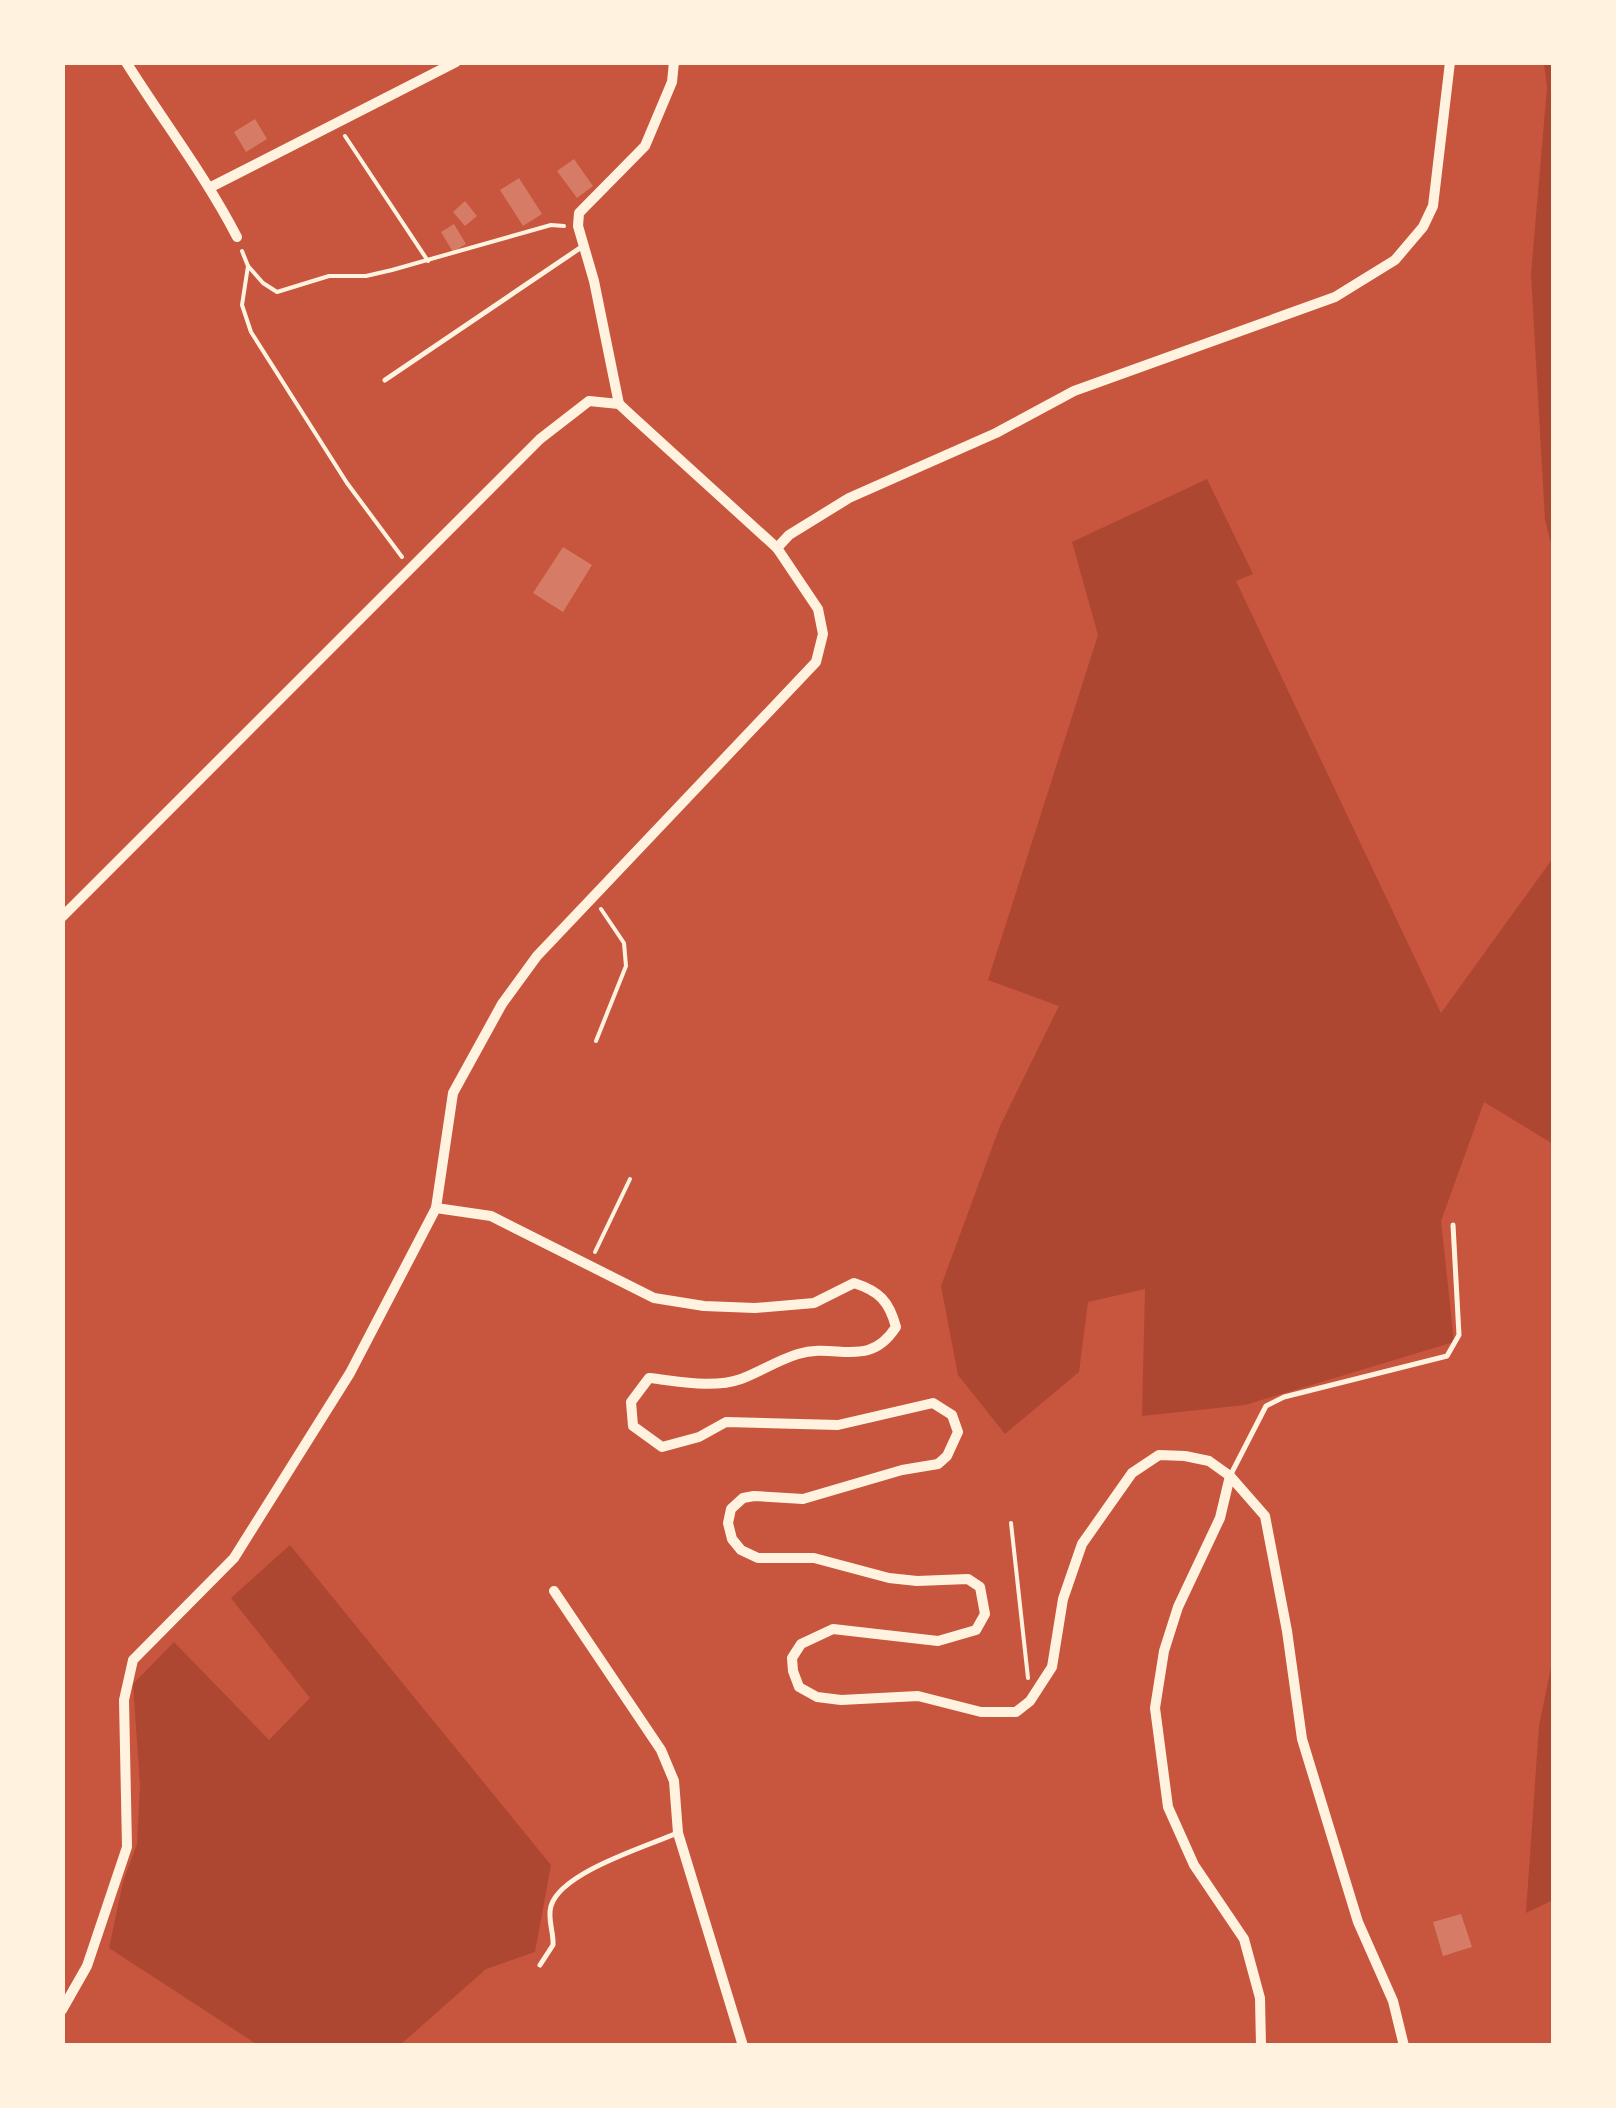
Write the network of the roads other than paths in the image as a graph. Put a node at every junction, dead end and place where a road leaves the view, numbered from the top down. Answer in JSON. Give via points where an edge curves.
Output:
{"nodes":[{"id":1,"x":126,"y":62,"type":"edge"},
{"id":2,"x":456,"y":62,"type":"edge"},
{"id":3,"x":674,"y":62,"type":"edge"},
{"id":4,"x":1450,"y":62,"type":"edge"},
{"id":5,"x":211,"y":187,"type":"junction"},
{"id":6,"x":236,"y":237,"type":"dead end"},
{"id":7,"x":583,"y":246,"type":"junction"},
{"id":8,"x":385,"y":380,"type":"dead end"},
{"id":9,"x":619,"y":404,"type":"junction"},
{"id":10,"x":777,"y":548,"type":"junction"},
{"id":11,"x":62,"y":917,"type":"edge"},
{"id":12,"x":436,"y":1208,"type":"junction"},
{"id":13,"x":1453,"y":1225,"type":"dead end"},
{"id":14,"x":1230,"y":1476,"type":"junction"},
{"id":15,"x":554,"y":1591,"type":"dead end"},
{"id":16,"x":678,"y":1832,"type":"junction"},
{"id":17,"x":540,"y":1964,"type":"dead end"},
{"id":18,"x":62,"y":2010,"type":"edge"},
{"id":19,"x":743,"y":2046,"type":"edge"},
{"id":20,"x":1261,"y":2046,"type":"edge"},
{"id":21,"x":1404,"y":2046,"type":"edge"}],
"edges":[{"from":1,"to":5,"type":"street"},
{"from":2,"to":5,"type":"street"},
{"from":3,"to":7,"type":"street","via":[[645,146],[579,213]]},
{"from":4,"to":10,"type":"street","via":[[1433,206],[1395,260],[1335,297],[1074,392],[849,498]]},
{"from":5,"to":6,"type":"street"},
{"from":7,"to":8,"type":"lane"},
{"from":7,"to":9,"type":"street"},
{"from":9,"to":10,"type":"street"},
{"from":9,"to":11,"type":"street","via":[[589,401],[570,413]]},
{"from":10,"to":12,"type":"street","via":[[818,610],[823,634],[816,662],[592,897],[502,1004],[453,1094]]},
{"from":12,"to":14,"type":"street","via":[[490,1216],[654,1298],[704,1306],[814,1304],[854,1284],[878,1290],[896,1327],[887,1340],[854,1355],[800,1352],[737,1381],[648,1378],[631,1402],[633,1426],[662,1447],[726,1422],[838,1425],[933,1402],[952,1415],[958,1432],[938,1464],[803,1499],[742,1498],[731,1509],[732,1539],[758,1558],[814,1558],[889,1578],[968,1579],[980,1587],[985,1614],[976,1630],[962,1635],[938,1641],[833,1629],[801,1644],[793,1671],[800,1687],[817,1697],[918,1696],[981,1712],[1016,1712],[1052,1667],[1082,1544],[1132,1472],[1160,1456],[1185,1456]]},
{"from":12,"to":18,"type":"street","via":[[350,1373],[234,1558],[134,1660],[124,1700],[127,1848],[87,1966]]},
{"from":13,"to":14,"type":"lane","via":[[1459,1335],[1447,1356],[1266,1406]]},
{"from":14,"to":20,"type":"street","via":[[1220,1518],[1178,1607],[1155,1708],[1168,1807],[1194,1865],[1244,1939],[1260,1998]]},
{"from":14,"to":21,"type":"street","via":[[1265,1516],[1302,1738]]},
{"from":15,"to":16,"type":"street","via":[[660,1750],[674,1781]]},
{"from":16,"to":17,"type":"lane","via":[[564,1888],[552,1902],[553,1945]]},
{"from":16,"to":19,"type":"street"}]}
